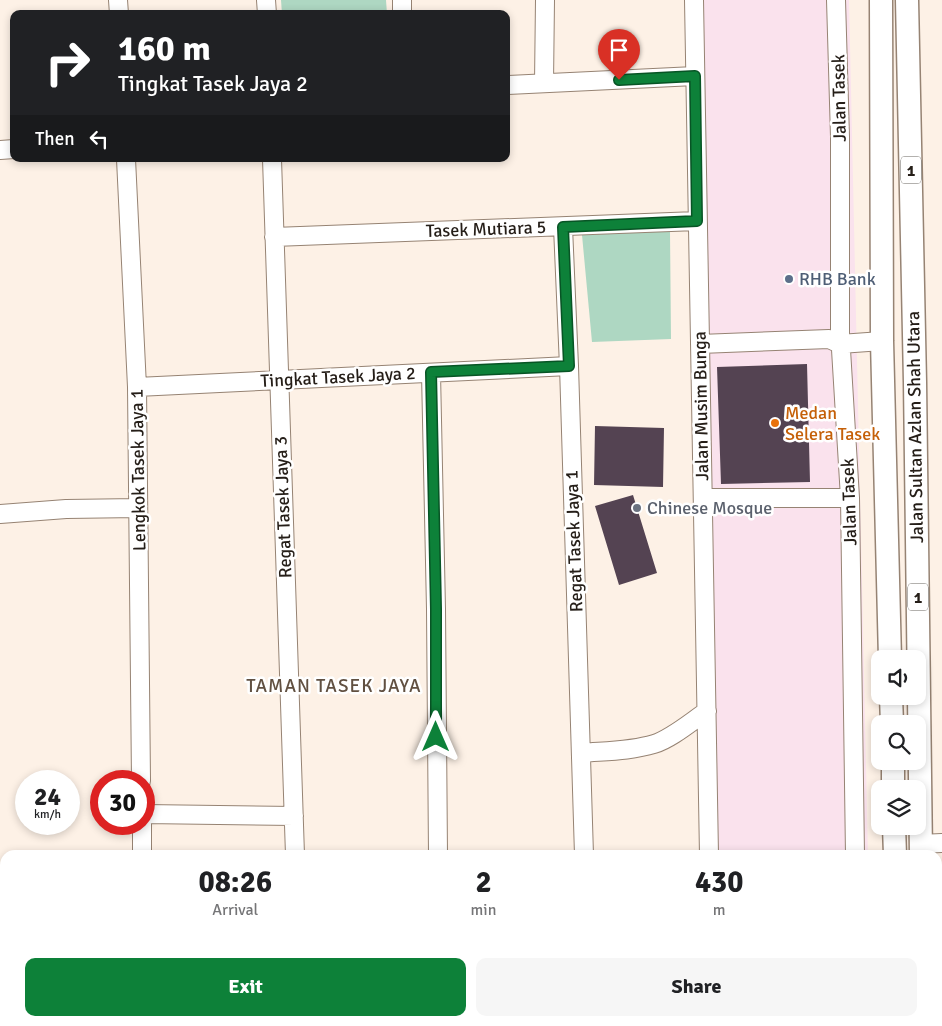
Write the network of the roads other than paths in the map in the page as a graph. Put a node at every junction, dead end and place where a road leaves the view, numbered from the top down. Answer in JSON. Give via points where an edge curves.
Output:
{"nodes":[{"id":1,"x":545,"y":0,"type":"edge"},
{"id":2,"x":694,"y":0,"type":"edge"},
{"id":3,"x":836,"y":0,"type":"edge"},
{"id":4,"x":881,"y":0,"type":"edge"},
{"id":5,"x":907,"y":0,"type":"edge"},
{"id":6,"x":695,"y":76,"type":"junction"},
{"id":7,"x":544,"y":83,"type":"junction"},
{"id":8,"x":510,"y":84,"type":"edge"},
{"id":9,"x":126,"y":162,"type":"edge"},
{"id":10,"x":272,"y":162,"type":"edge"},
{"id":11,"x":697,"y":221,"type":"junction"},
{"id":12,"x":563,"y":227,"type":"junction"},
{"id":13,"x":274,"y":237,"type":"junction"},
{"id":14,"x":913,"y":254,"type":"junction"},
{"id":15,"x":885,"y":334,"type":"junction"},
{"id":16,"x":836,"y":338,"type":"junction"},
{"id":17,"x":700,"y":344,"type":"junction"},
{"id":18,"x":569,"y":366,"type":"junction"},
{"id":19,"x":431,"y":372,"type":"junction"},
{"id":20,"x":279,"y":380,"type":"junction"},
{"id":21,"x":915,"y":382,"type":"junction"},
{"id":22,"x":137,"y":386,"type":"junction"},
{"id":23,"x":703,"y":498,"type":"junction"},
{"id":24,"x":850,"y":498,"type":"junction"},
{"id":25,"x":138,"y":508,"type":"junction"},
{"id":26,"x":0,"y":514,"type":"edge"},
{"id":27,"x":890,"y":650,"type":"edge"},
{"id":28,"x":707,"y":711,"type":"junction"},
{"id":29,"x":582,"y":753,"type":"junction"},
{"id":30,"x":141,"y":770,"type":"edge"},
{"id":31,"x":155,"y":814,"type":"edge"},
{"id":32,"x":294,"y":816,"type":"junction"},
{"id":33,"x":142,"y":835,"type":"edge"},
{"id":34,"x":894,"y":835,"type":"edge"},
{"id":35,"x":928,"y":847,"type":"edge"},
{"id":36,"x":142,"y":850,"type":"edge"},
{"id":37,"x":295,"y":850,"type":"edge"},
{"id":38,"x":438,"y":850,"type":"edge"},
{"id":39,"x":584,"y":850,"type":"edge"},
{"id":40,"x":709,"y":850,"type":"edge"},
{"id":41,"x":855,"y":850,"type":"edge"},
{"id":42,"x":895,"y":850,"type":"edge"}],
"edges":[{"from":1,"to":7,"type":"street"},
{"from":2,"to":6,"type":"street","name":"Jalan Musim Bunga"},
{"from":3,"to":16,"type":"street","name":"Jalan Tasek","via":[[840,137]]},
{"from":4,"to":15,"type":"main road","name":"Jalan Sultan Azlan Shah Utara","number":"1"},
{"from":5,"to":14,"type":"main road","name":"Jalan Sultan Azlan Shah Utara","number":"1"},
{"from":6,"to":7,"type":"street"},
{"from":6,"to":11,"type":"street","name":"Jalan Musim Bunga"},
{"from":7,"to":8,"type":"street"},
{"from":9,"to":22,"type":"street","name":"Lengkok Tasek Jaya 1"},
{"from":10,"to":13,"type":"street","name":"Regat Tasek Jaya 3"},
{"from":11,"to":12,"type":"street","name":"Tasek Mutiara 5"},
{"from":11,"to":17,"type":"street","name":"Jalan Musim Bunga"},
{"from":12,"to":13,"type":"street","name":"Tasek Mutiara 5"},
{"from":12,"to":18,"type":"street","name":"Regat Tasek Jaya 1"},
{"from":13,"to":20,"type":"street","name":"Regat Tasek Jaya 3"},
{"from":14,"to":15,"type":"main road","via":[[905,263],[901,324]]},
{"from":14,"to":21,"type":"main road","name":"Jalan Sultan Azlan Shah Utara","number":"1"},
{"from":15,"to":16,"type":"street"},
{"from":15,"to":21,"type":"main road","via":[[907,353]]},
{"from":15,"to":27,"type":"main road","name":"Jalan Sultan Azlan Shah Utara","number":"1"},
{"from":16,"to":17,"type":"street"},
{"from":16,"to":24,"type":"street","name":"Jalan Tasek"},
{"from":17,"to":23,"type":"street","name":"Jalan Musim Bunga"},
{"from":18,"to":19,"type":"street","name":"Tingkat Tasek Jaya 2"},
{"from":18,"to":29,"type":"street","name":"Regat Tasek Jaya 1"},
{"from":19,"to":20,"type":"street","name":"Tingkat Tasek Jaya 2"},
{"from":19,"to":38,"type":"street"},
{"from":20,"to":22,"type":"street","name":"Tingkat Tasek Jaya 2"},
{"from":20,"to":32,"type":"street","name":"Regat Tasek Jaya 3"},
{"from":21,"to":35,"type":"main road","name":"Jalan Sultan Azlan Shah Utara","number":"1"},
{"from":22,"to":25,"type":"street","name":"Lengkok Tasek Jaya 1"},
{"from":23,"to":24,"type":"street"},
{"from":23,"to":28,"type":"street","name":"Jalan Musim Bunga"},
{"from":24,"to":41,"type":"street","name":"Jalan Tasek"},
{"from":25,"to":26,"type":"street"},
{"from":25,"to":30,"type":"street","name":"Lengkok Tasek Jaya 1"},
{"from":28,"to":29,"type":"street","via":[[655,744]]},
{"from":28,"to":40,"type":"street","name":"Jalan Musim Bunga"},
{"from":29,"to":39,"type":"street","name":"Regat Tasek Jaya 1"},
{"from":31,"to":32,"type":"street"},
{"from":32,"to":37,"type":"street","name":"Regat Tasek Jaya 3"},
{"from":33,"to":36,"type":"street"},
{"from":34,"to":42,"type":"main road"}]}
